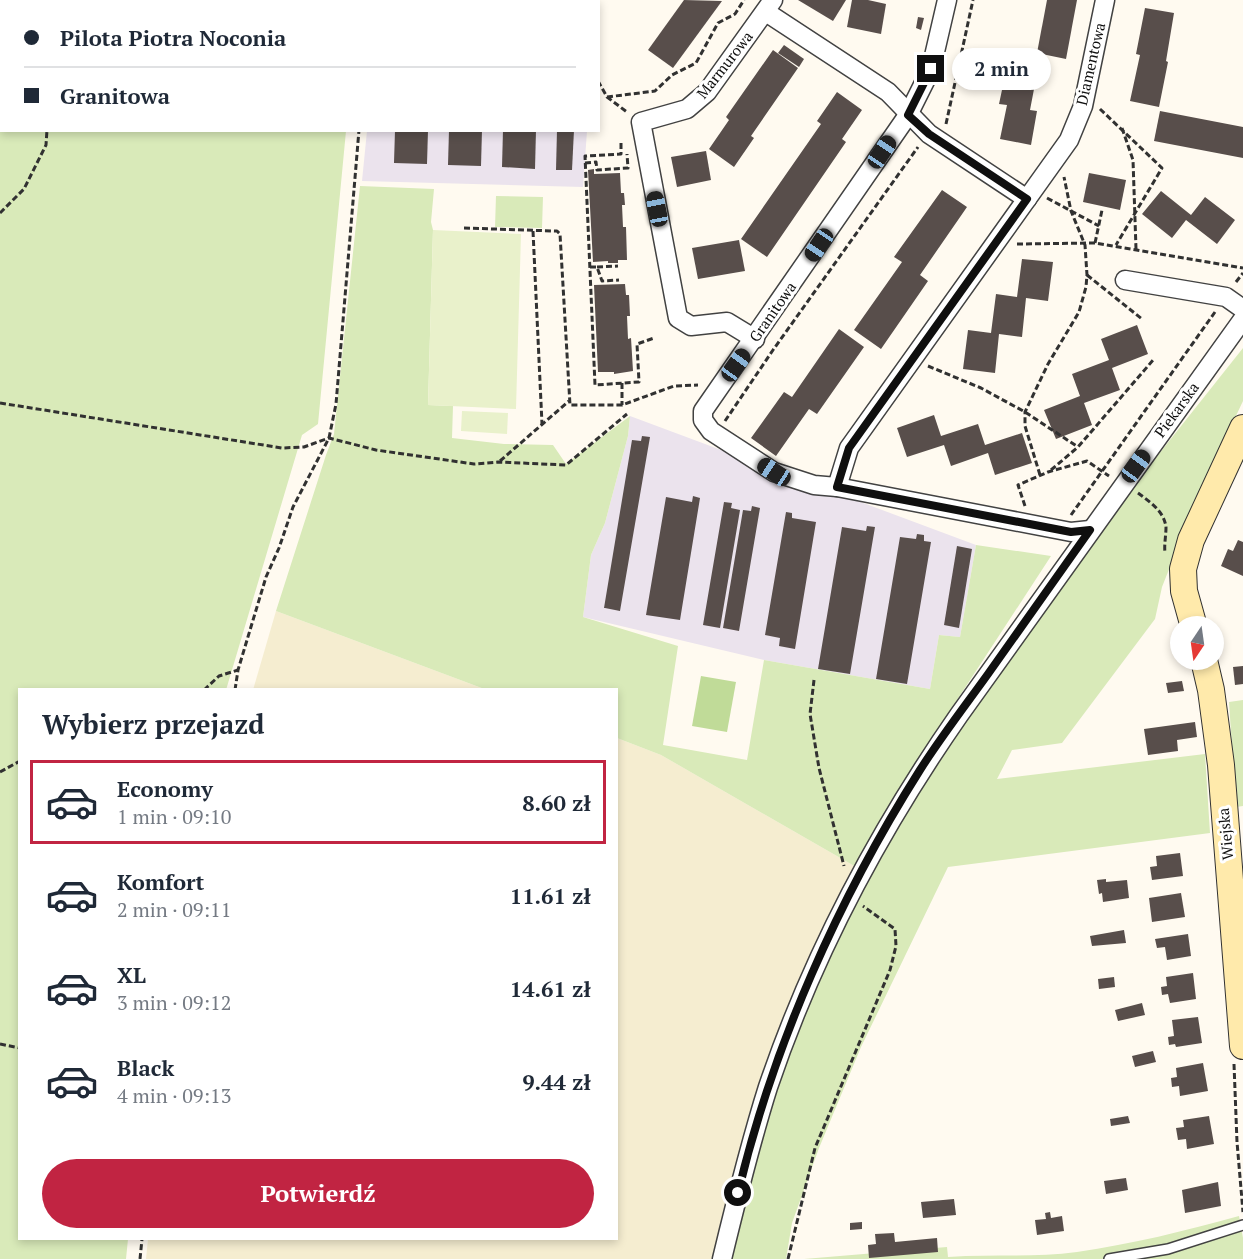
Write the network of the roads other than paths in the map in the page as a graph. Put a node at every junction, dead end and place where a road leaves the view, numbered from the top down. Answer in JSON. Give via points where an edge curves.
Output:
{"nodes":[{"id":1,"x":947,"y":0,"type":"edge"},
{"id":2,"x":1105,"y":0,"type":"edge"},
{"id":3,"x":769,"y":6,"type":"edge"},
{"id":4,"x":908,"y":115,"type":"junction"},
{"id":5,"x":1036,"y":198,"type":"junction"},
{"id":6,"x":1125,"y":280,"type":"dead end"},
{"id":7,"x":1243,"y":309,"type":"edge"},
{"id":8,"x":1243,"y":319,"type":"edge"},
{"id":9,"x":755,"y":339,"type":"junction"},
{"id":10,"x":1243,"y":428,"type":"edge"},
{"id":11,"x":837,"y":487,"type":"junction"},
{"id":12,"x":1090,"y":530,"type":"junction"},
{"id":13,"x":1191,"y":616,"type":"edge"},
{"id":14,"x":1206,"y":670,"type":"edge"},
{"id":15,"x":1242,"y":1035,"type":"edge"},
{"id":16,"x":1243,"y":1225,"type":"edge"},
{"id":17,"x":722,"y":1259,"type":"edge"},
{"id":18,"x":1109,"y":1259,"type":"edge"}],
"edges":[{"from":1,"to":4,"type":"street","name":"Granitowa","via":[[931,69]]},
{"from":2,"to":5,"type":"street","name":"Diamentowa","via":[[1079,114]]},
{"from":3,"to":4,"type":"street","name":"Marmurowa","via":[[888,92]]},
{"from":3,"to":9,"type":"street","name":"Marmurowa","via":[[707,92],[687,109],[641,122],[678,318],[691,326],[727,322]]},
{"from":4,"to":5,"type":"street","name":"Marmurowa","via":[[929,134]]},
{"from":4,"to":9,"type":"street","name":"Granitowa"},
{"from":5,"to":11,"type":"street","name":"Diamentowa","via":[[849,448]]},
{"from":6,"to":7,"type":"street","via":[[1226,297]]},
{"from":8,"to":12,"type":"street","name":"Piekarska"},
{"from":9,"to":11,"type":"street","name":"Granitowa","via":[[703,411],[703,420],[711,431],[774,472],[814,485]]},
{"from":10,"to":13,"type":"street","via":[[1191,540],[1183,569]]},
{"from":11,"to":12,"type":"street","name":"Granitowa","via":[[1071,532]]},
{"from":12,"to":17,"type":"street","name":"Piekarska","via":[[921,769],[885,828],[823,949],[769,1086]]},
{"from":14,"to":15,"type":"street","name":"Wiejska","via":[[1221,765]]},
{"from":16,"to":18,"type":"lane","via":[[1168,1249]]}]}
